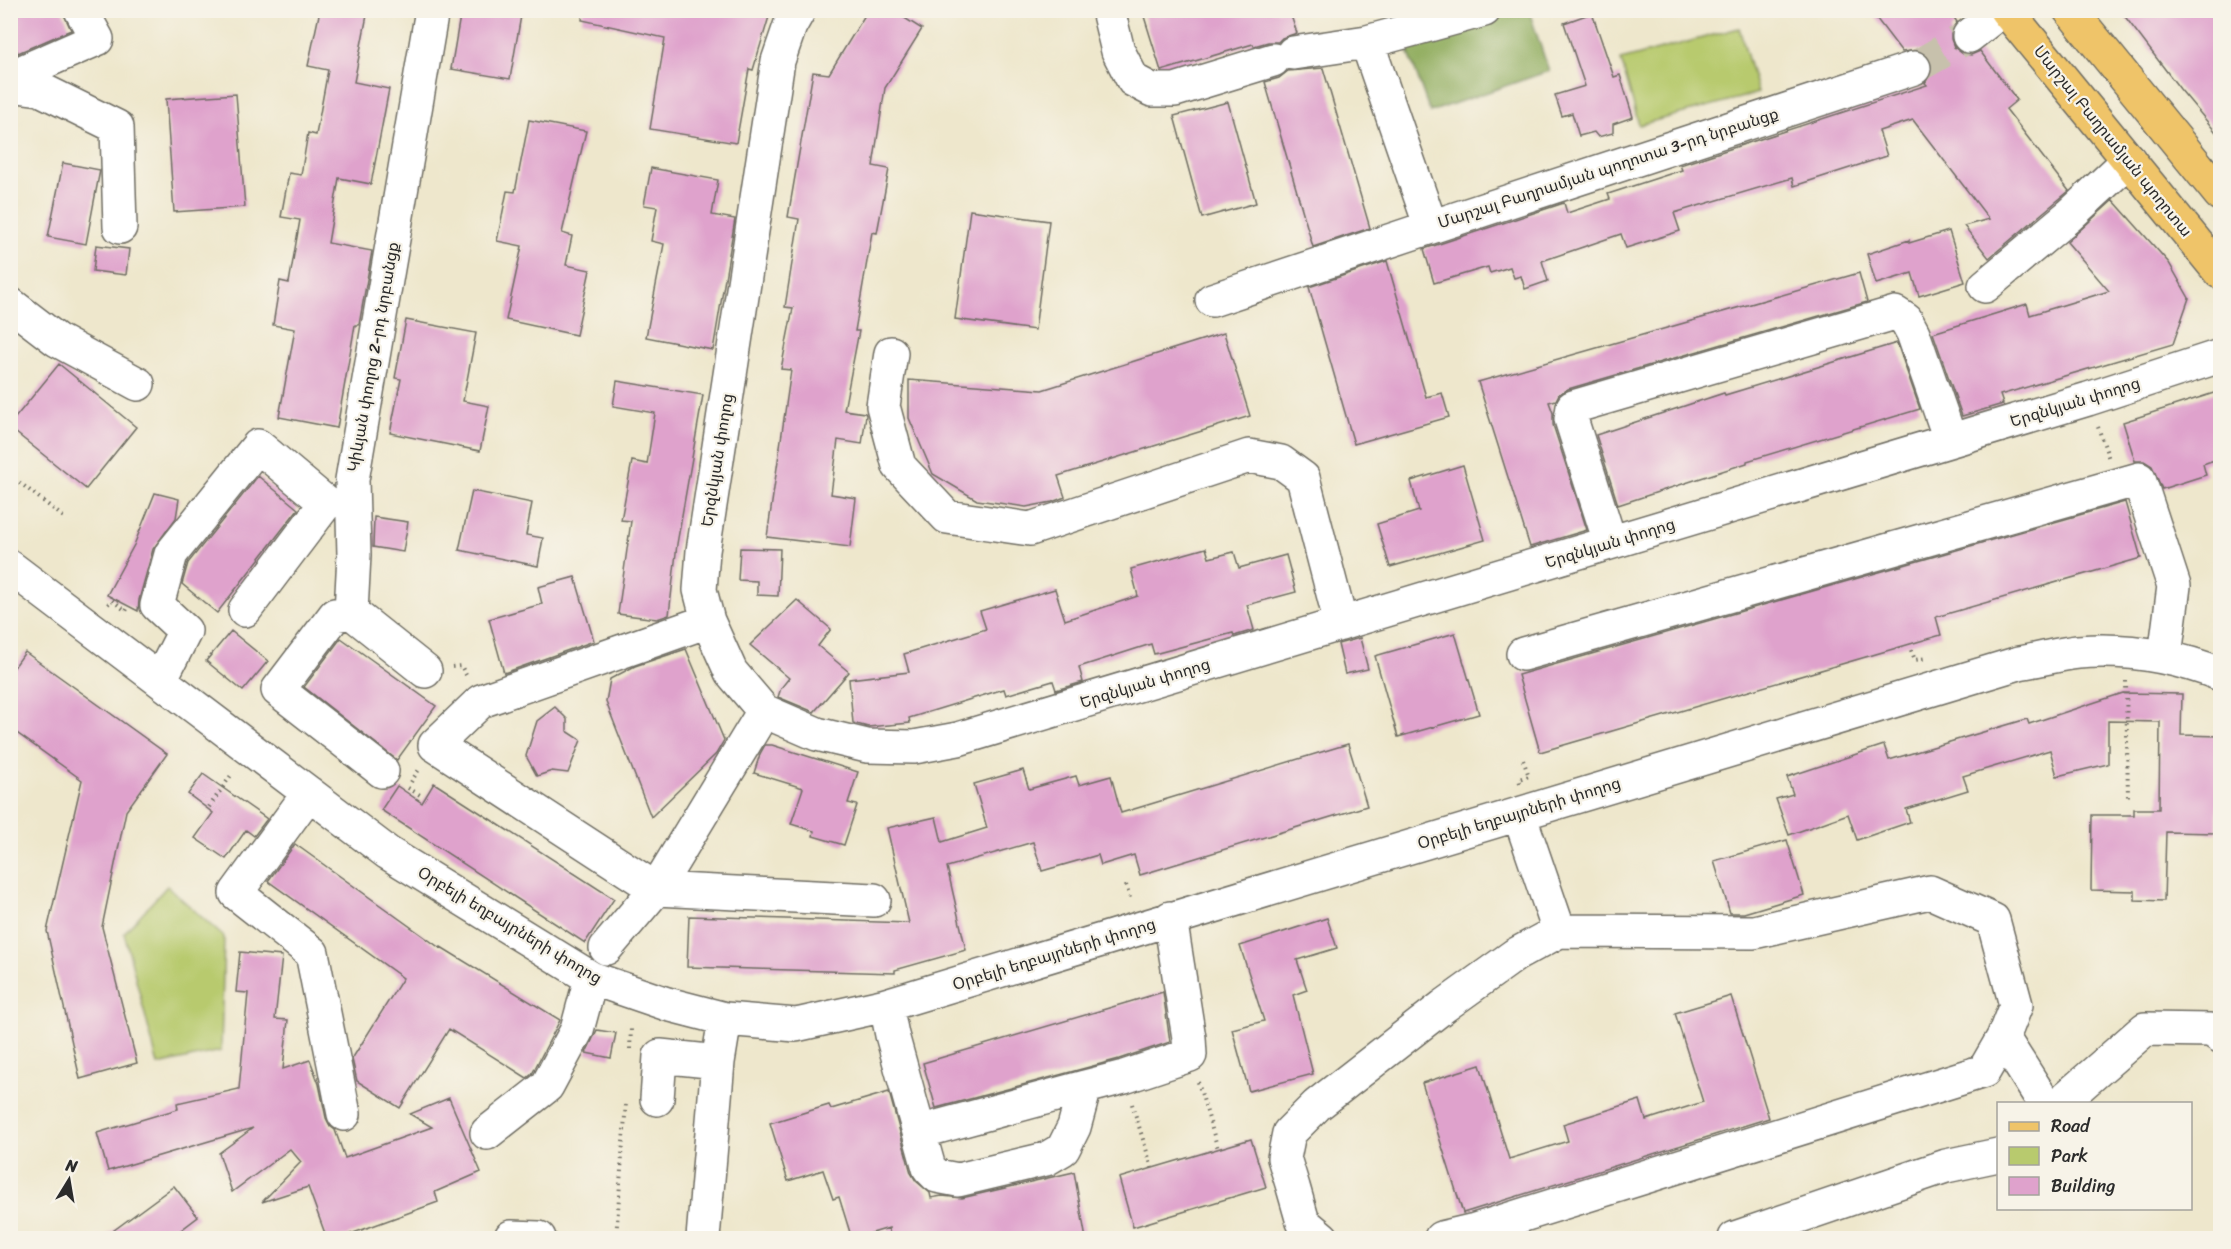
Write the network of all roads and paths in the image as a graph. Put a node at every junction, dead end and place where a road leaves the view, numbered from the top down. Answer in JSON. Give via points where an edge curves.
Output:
{"nodes":[{"id":1,"x":81,"y":10,"type":"edge"},
{"id":2,"x":432,"y":10,"type":"edge"},
{"id":3,"x":799,"y":10,"type":"edge"},
{"id":4,"x":1108,"y":10,"type":"edge"},
{"id":5,"x":1484,"y":10,"type":"edge"},
{"id":6,"x":2004,"y":10,"type":"edge"},
{"id":7,"x":2070,"y":10,"type":"edge"},
{"id":8,"x":1968,"y":36,"type":"tunnel mouth"},
{"id":9,"x":1367,"y":42,"type":"junction"},
{"id":10,"x":1914,"y":68,"type":"tunnel mouth"},
{"id":11,"x":10,"y":77,"type":"edge"},
{"id":12,"x":10,"y":85,"type":"edge"},
{"id":13,"x":2129,"y":160,"type":"junction"},
{"id":14,"x":2220,"y":194,"type":"edge"},
{"id":15,"x":1431,"y":226,"type":"junction"},
{"id":16,"x":120,"y":227,"type":"dead end"},
{"id":17,"x":2220,"y":272,"type":"edge"},
{"id":18,"x":1986,"y":286,"type":"dead end"},
{"id":19,"x":1212,"y":300,"type":"dead end"},
{"id":20,"x":10,"y":304,"type":"edge"},
{"id":21,"x":891,"y":353,"type":"dead end"},
{"id":22,"x":2220,"y":356,"type":"edge"},
{"id":23,"x":138,"y":384,"type":"dead end"},
{"id":24,"x":2088,"y":399,"type":"junction"},
{"id":25,"x":1950,"y":440,"type":"junction"},
{"id":26,"x":10,"y":475,"type":"edge"},
{"id":27,"x":2118,"y":485,"type":"junction"},
{"id":28,"x":66,"y":519,"type":"dead end"},
{"id":29,"x":1610,"y":542,"type":"junction"},
{"id":30,"x":10,"y":567,"type":"edge"},
{"id":31,"x":112,"y":600,"type":"dead end"},
{"id":32,"x":129,"y":607,"type":"dead end"},
{"id":33,"x":244,"y":610,"type":"dead end"},
{"id":34,"x":351,"y":612,"type":"junction"},
{"id":35,"x":708,"y":621,"type":"junction"},
{"id":36,"x":1341,"y":624,"type":"junction"},
{"id":37,"x":1911,"y":650,"type":"dead end"},
{"id":38,"x":1523,"y":654,"type":"dead end"},
{"id":39,"x":2165,"y":656,"type":"junction"},
{"id":40,"x":1927,"y":657,"type":"dead end"},
{"id":41,"x":2214,"y":669,"type":"edge"},
{"id":42,"x":425,"y":671,"type":"dead end"},
{"id":43,"x":2126,"y":678,"type":"dead end"},
{"id":44,"x":160,"y":680,"type":"junction"},
{"id":45,"x":764,"y":711,"type":"junction"},
{"id":46,"x":1523,"y":760,"type":"dead end"},
{"id":47,"x":232,"y":774,"type":"dead end"},
{"id":48,"x":1519,"y":779,"type":"dead end"},
{"id":49,"x":395,"y":780,"type":"joint"},
{"id":50,"x":309,"y":793,"type":"junction"},
{"id":51,"x":2128,"y":798,"type":"dead end"},
{"id":52,"x":417,"y":800,"type":"dead end"},
{"id":53,"x":209,"y":807,"type":"dead end"},
{"id":54,"x":1519,"y":813,"type":"junction"},
{"id":55,"x":1126,"y":885,"type":"dead end"},
{"id":56,"x":656,"y":889,"type":"junction"},
{"id":57,"x":1138,"y":895,"type":"dead end"},
{"id":58,"x":874,"y":900,"type":"dead end"},
{"id":59,"x":1170,"y":918,"type":"junction"},
{"id":60,"x":1559,"y":931,"type":"junction"},
{"id":61,"x":606,"y":948,"type":"dead end"},
{"id":62,"x":591,"y":978,"type":"junction"},
{"id":63,"x":886,"y":1005,"type":"junction"},
{"id":64,"x":725,"y":1019,"type":"junction"},
{"id":65,"x":2220,"y":1036,"type":"edge"},
{"id":66,"x":2003,"y":1038,"type":"junction"},
{"id":67,"x":718,"y":1062,"type":"junction"},
{"id":68,"x":1085,"y":1087,"type":"junction"},
{"id":69,"x":657,"y":1099,"type":"dead end"},
{"id":70,"x":2044,"y":1102,"type":"edge"},
{"id":71,"x":2062,"y":1102,"type":"edge"},
{"id":72,"x":625,"y":1109,"type":"dead end"},
{"id":73,"x":1207,"y":1111,"type":"dead end"},
{"id":74,"x":344,"y":1114,"type":"dead end"},
{"id":75,"x":1140,"y":1130,"type":"dead end"},
{"id":76,"x":487,"y":1132,"type":"dead end"},
{"id":77,"x":919,"y":1132,"type":"junction"},
{"id":78,"x":1218,"y":1149,"type":"dead end"},
{"id":79,"x":1997,"y":1155,"type":"edge"},
{"id":80,"x":1152,"y":1168,"type":"dead end"},
{"id":81,"x":616,"y":1239,"type":"edge"},
{"id":82,"x":703,"y":1239,"type":"edge"},
{"id":83,"x":1322,"y":1239,"type":"edge"},
{"id":84,"x":1441,"y":1239,"type":"edge"},
{"id":85,"x":1735,"y":1239,"type":"edge"}],
"edges":[{"from":1,"to":11,"type":"street","via":[[97,39]]},
{"from":2,"to":34,"type":"street","name":"Կիևյան փողոց 2-րդ նրբանցք","via":[[352,480]]},
{"from":3,"to":35,"type":"street","name":"Երզնկյան փողոց","via":[[778,61],[703,551],[700,590]]},
{"from":4,"to":9,"type":"street","via":[[1118,51],[1133,80],[1152,90],[1175,90],[1283,57]]},
{"from":5,"to":9,"type":"street"},
{"from":6,"to":8,"type":"street"},
{"from":6,"to":13,"type":"main road","name":"Մարշալ Բաղրամյան պողոտա"},
{"from":7,"to":14,"type":"main road"},
{"from":9,"to":15,"type":"street","name":"Մարշալ Բաղրամյան պողոտա 3-րդ նրբանցք"},
{"from":10,"to":15,"type":"street","name":"Մարշալ Բաղրամյան պողոտա 3-րդ նրբանցք"},
{"from":12,"to":16,"type":"street","via":[[40,89],[117,128]]},
{"from":13,"to":17,"type":"main road","name":"Մարշալ Բաղրամյան պողոտա"},
{"from":13,"to":18,"type":"street"},
{"from":15,"to":19,"type":"street"},
{"from":20,"to":23,"type":"street","via":[[57,340]]},
{"from":21,"to":36,"type":"street","via":[[883,406],[899,466],[947,517],[1030,529],[1249,456],[1281,462],[1303,478]]},
{"from":22,"to":24,"type":"street","name":"Երզնկյան փողոց"},
{"from":24,"to":25,"type":"street","name":"Երզնկյան փողոց"},
{"from":24,"to":27,"type":"path"},
{"from":25,"to":29,"type":"street","name":"Երզնկյան փողոց"},
{"from":25,"to":29,"type":"street","via":[[1913,333],[1906,320],[1895,313],[1573,407],[1570,419]]},
{"from":26,"to":28,"type":"path"},
{"from":27,"to":38,"type":"street"},
{"from":27,"to":39,"type":"street","via":[[2139,479],[2174,586]]},
{"from":29,"to":36,"type":"street","name":"Երզնկյան փողոց"},
{"from":30,"to":44,"type":"street","name":"Օրբելի եղբայրների փողոց"},
{"from":31,"to":32,"type":"path","via":[[126,611]]},
{"from":33,"to":44,"type":"street","via":[[326,503],[258,446],[171,554],[157,605],[185,631]]},
{"from":34,"to":42,"type":"street"},
{"from":34,"to":49,"type":"street","via":[[335,615],[278,690]]},
{"from":35,"to":45,"type":"street","name":"Երզնկյան փողոց","via":[[731,672]]},
{"from":35,"to":56,"type":"street","via":[[481,701],[435,745]]},
{"from":36,"to":45,"type":"street","name":"Երզնկյան փողոց","via":[[958,739],[914,747],[867,746],[817,734]]},
{"from":37,"to":40,"type":"path","via":[[1915,660]]},
{"from":39,"to":41,"type":"street","name":"Օրբելի եղբայրների փողոց"},
{"from":39,"to":54,"type":"street","name":"Օրբելի եղբայրների փողոց","via":[[2077,652],[2019,663]]},
{"from":43,"to":51,"type":"path"},
{"from":44,"to":50,"type":"street","name":"Օրբելի եղբայրների փողոց"},
{"from":45,"to":56,"type":"street"},
{"from":46,"to":48,"type":"path","via":[[1529,776]]},
{"from":47,"to":53,"type":"path"},
{"from":49,"to":52,"type":"path","via":[[420,795]]},
{"from":50,"to":62,"type":"street","name":"Օրբելի եղբայրների փողոց","via":[[388,853]]},
{"from":50,"to":74,"type":"street","via":[[236,893],[312,953]]},
{"from":54,"to":59,"type":"street","name":"Օրբելի եղբայրների փողոց"},
{"from":54,"to":60,"type":"street"},
{"from":55,"to":57,"type":"path","via":[[1130,898]]},
{"from":56,"to":58,"type":"street"},
{"from":56,"to":61,"type":"street"},
{"from":59,"to":63,"type":"street","name":"Օրբելի եղբայրների փողոց"},
{"from":59,"to":68,"type":"street","via":[[1190,1055]]},
{"from":60,"to":66,"type":"street","via":[[1754,932],[1930,892],[1993,920],[2016,1005]]},
{"from":60,"to":83,"type":"street","via":[[1515,955],[1444,1006],[1317,1105],[1289,1133],[1284,1158],[1287,1168],[1304,1222]]},
{"from":62,"to":64,"type":"street","name":"Օրբելի եղբայրների փողոց"},
{"from":62,"to":76,"type":"street","via":[[577,1030],[547,1086]]},
{"from":63,"to":64,"type":"street","name":"Օրբելի եղբայրների փողոց","via":[[796,1025]]},
{"from":63,"to":77,"type":"street"},
{"from":64,"to":67,"type":"street"},
{"from":65,"to":71,"type":"street","via":[[2211,1030],[2145,1029]]},
{"from":66,"to":70,"type":"street"},
{"from":66,"to":84,"type":"street","via":[[1984,1071]]},
{"from":67,"to":69,"type":"street","via":[[660,1056]]},
{"from":67,"to":82,"type":"street"},
{"from":68,"to":77,"type":"street"},
{"from":68,"to":77,"type":"street","via":[[1063,1149],[1046,1159],[958,1180],[937,1176],[929,1168]]},
{"from":72,"to":81,"type":"path"},
{"from":73,"to":78,"type":"path"},
{"from":75,"to":80,"type":"path"},
{"from":79,"to":85,"type":"street","via":[[1946,1166]]}]}
